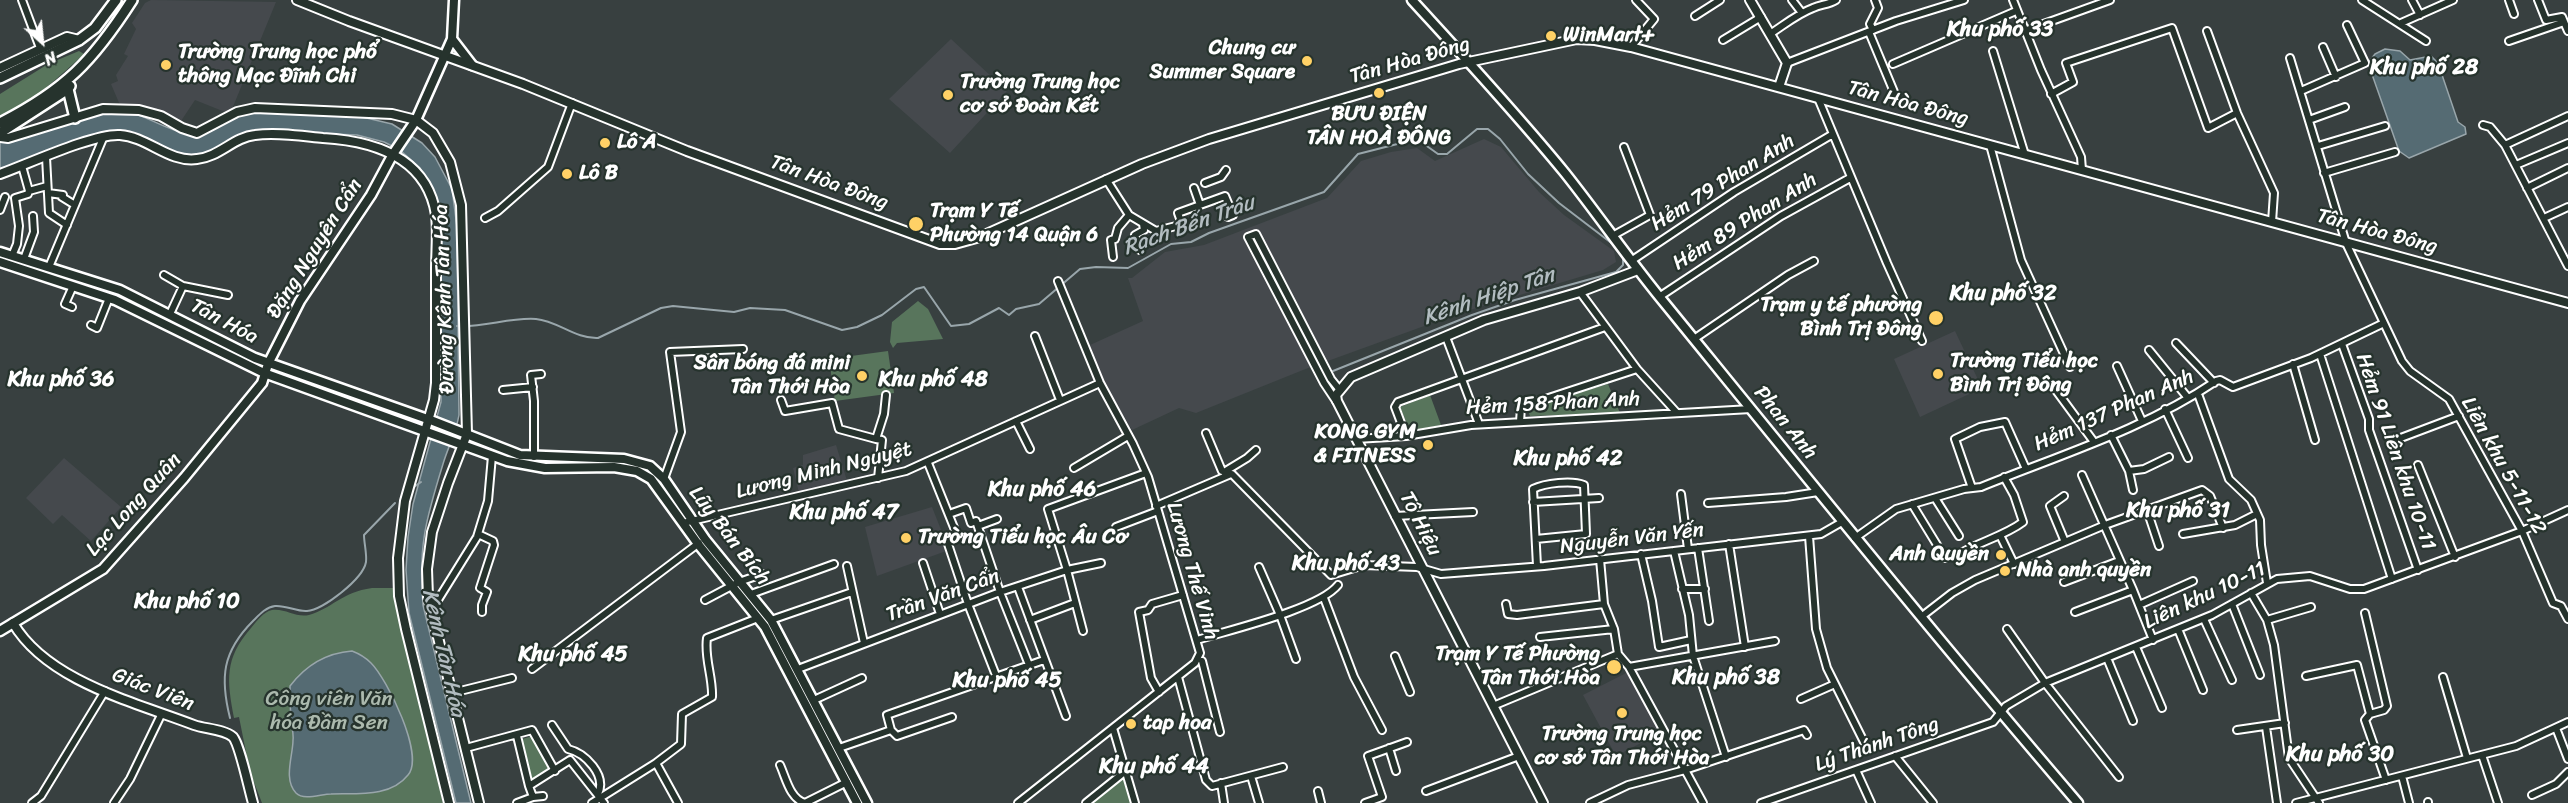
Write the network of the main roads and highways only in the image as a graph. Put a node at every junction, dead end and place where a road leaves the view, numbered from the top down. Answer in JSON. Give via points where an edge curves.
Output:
{"nodes":[{"id":1,"x":132,"y":0,"type":"edge"},
{"id":2,"x":454,"y":0,"type":"edge"},
{"id":3,"x":1412,"y":0,"type":"edge"},
{"id":4,"x":113,"y":3,"type":"edge"},
{"id":5,"x":452,"y":39,"type":"junction"},
{"id":6,"x":472,"y":65,"type":"road end"},
{"id":7,"x":0,"y":78,"type":"edge"},
{"id":8,"x":67,"y":86,"type":"junction"},
{"id":9,"x":75,"y":118,"type":"road end"},
{"id":10,"x":0,"y":123,"type":"edge"},
{"id":11,"x":0,"y":135,"type":"edge"},
{"id":12,"x":0,"y":252,"type":"edge"},
{"id":13,"x":0,"y":262,"type":"edge"},
{"id":14,"x":268,"y":364,"type":"junction"},
{"id":15,"x":264,"y":373,"type":"junction"},
{"id":16,"x":464,"y":433,"type":"joint"},
{"id":17,"x":460,"y":444,"type":"joint"},
{"id":18,"x":687,"y":521,"type":"junction"},
{"id":19,"x":736,"y":584,"type":"junction"},
{"id":20,"x":0,"y":631,"type":"edge"},
{"id":21,"x":858,"y":803,"type":"edge"},
{"id":22,"x":867,"y":803,"type":"edge"},
{"id":23,"x":2078,"y":803,"type":"edge"}],
"edges":[{"from":1,"to":8,"type":"main road","via":[[108,37]]},
{"from":2,"to":5,"type":"main road"},
{"from":3,"to":23,"type":"main road","name":"Phan Anh","via":[[1531,133],[1855,538]]},
{"from":4,"to":7,"type":"main road","via":[[95,28],[79,40]]},
{"from":5,"to":6,"type":"main road"},
{"from":5,"to":14,"type":"main road","name":"Đặng Nguyên Cẩn","via":[[416,120],[300,301]]},
{"from":8,"to":9,"type":"main road"},
{"from":8,"to":10,"type":"main road"},
{"from":8,"to":11,"type":"main road"},
{"from":12,"to":14,"type":"main road","name":"Tân Hóa","via":[[120,290]]},
{"from":13,"to":15,"type":"main road","name":"Tân Hóa","via":[[109,298]]},
{"from":14,"to":15,"type":"main road","name":"Đặng Nguyên Cẩn"},
{"from":14,"to":16,"type":"main road","name":"Tân Hóa"},
{"from":15,"to":17,"type":"main road","name":"Tân Hóa"},
{"from":15,"to":20,"type":"main road","name":"Lạc Long Quân","via":[[262,382],[244,405],[103,569]]},
{"from":16,"to":18,"type":"main road","name":"Lũy Bán Bích","via":[[520,455],[624,459],[650,466],[664,479]]},
{"from":17,"to":18,"type":"main road","name":"Lũy Bán Bích","via":[[545,468],[614,467],[637,471],[651,479]]},
{"from":18,"to":19,"type":"main road","name":"Lũy Bán Bích"},
{"from":19,"to":21,"type":"main road","name":"Lũy Bán Bích","via":[[775,644]]},
{"from":19,"to":22,"type":"main road","name":"Lũy Bán Bích","via":[[751,594],[771,620]]}]}
